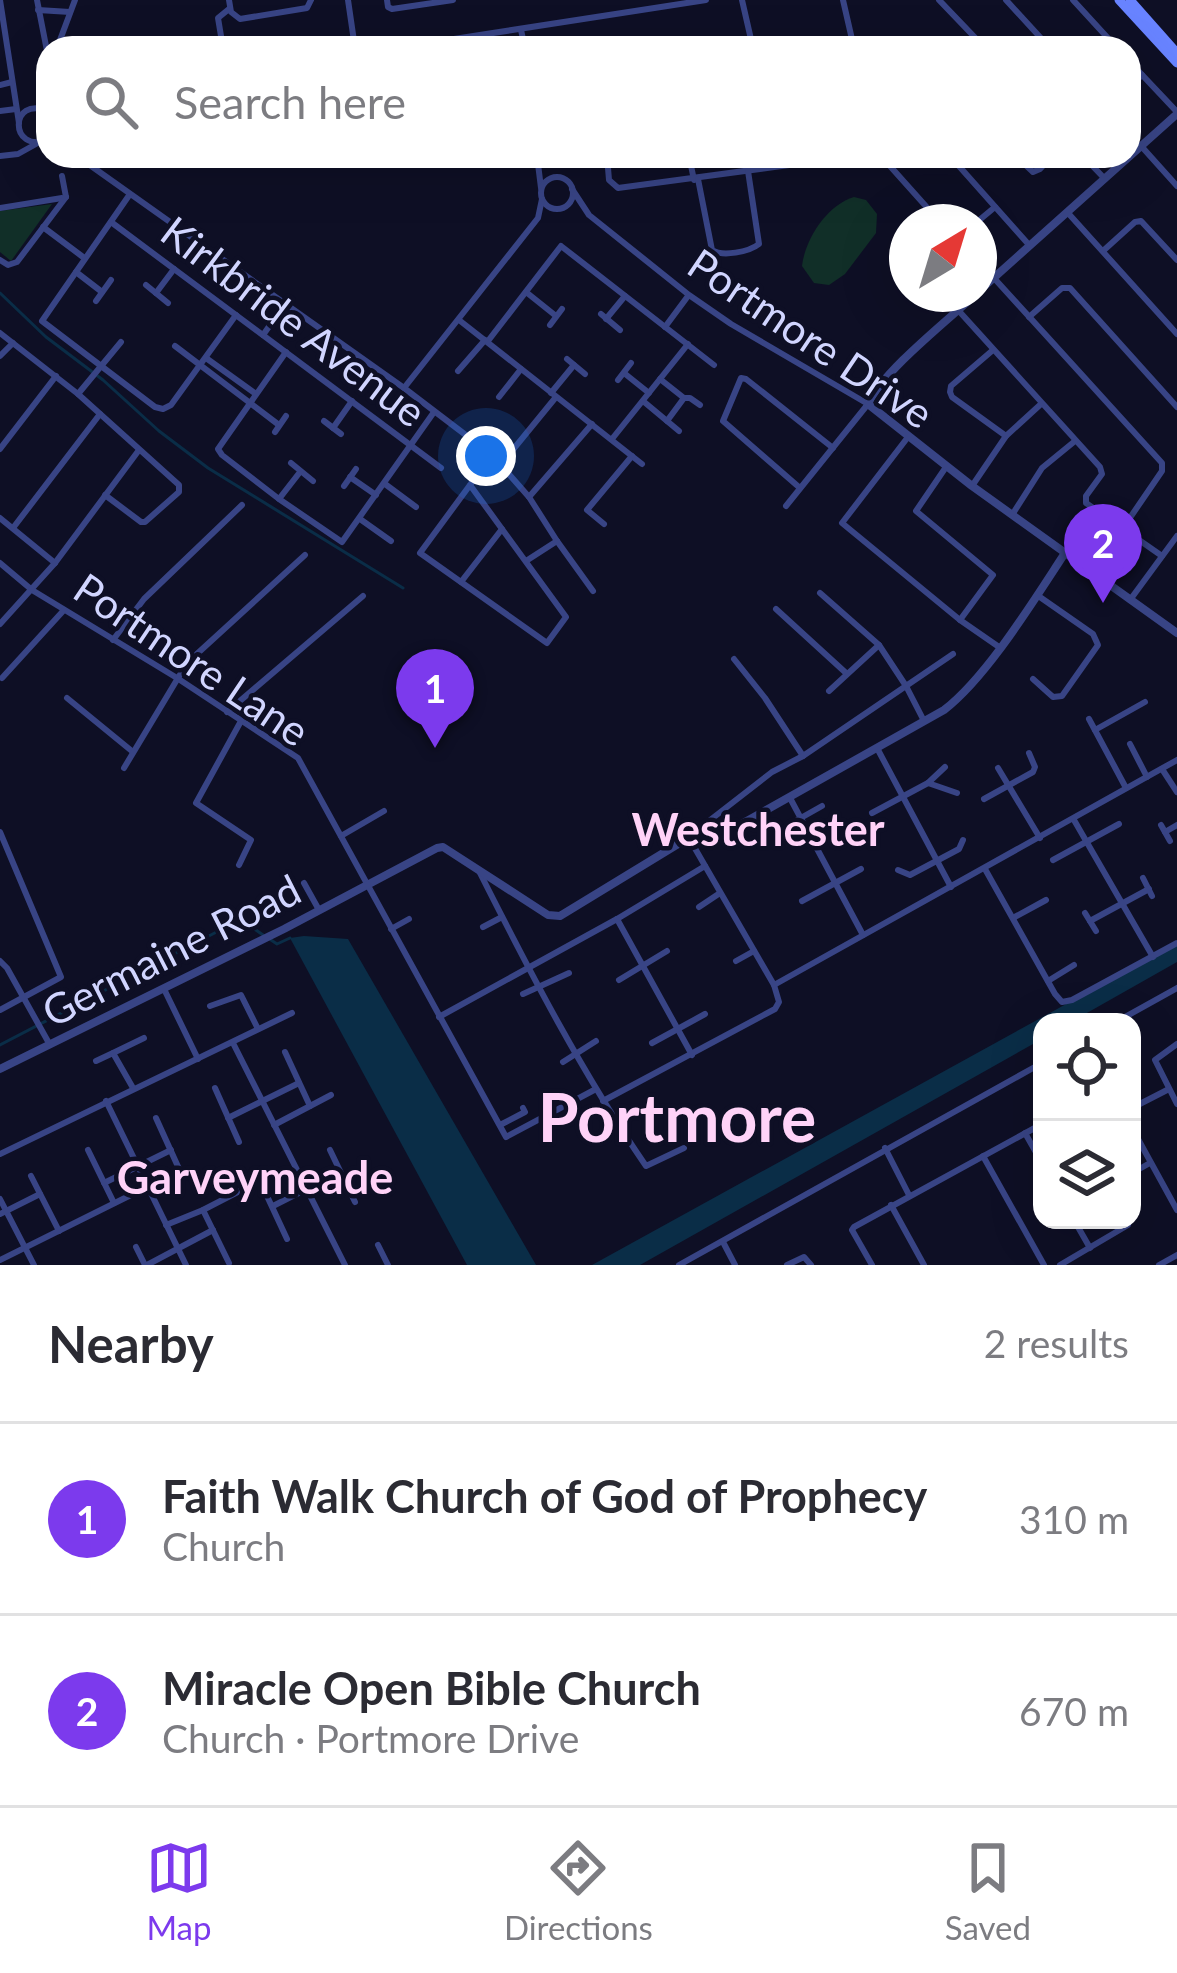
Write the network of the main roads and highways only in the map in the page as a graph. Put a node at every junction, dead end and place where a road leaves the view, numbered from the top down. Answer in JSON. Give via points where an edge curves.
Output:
{"nodes":[{"id":1,"x":1119,"y":0,"type":"edge"},
{"id":2,"x":1130,"y":0,"type":"edge"},
{"id":3,"x":1177,"y":52,"type":"edge"},
{"id":4,"x":1177,"y":63,"type":"edge"}],
"edges":[{"from":1,"to":4,"type":"main road"},
{"from":2,"to":3,"type":"main road"}]}
